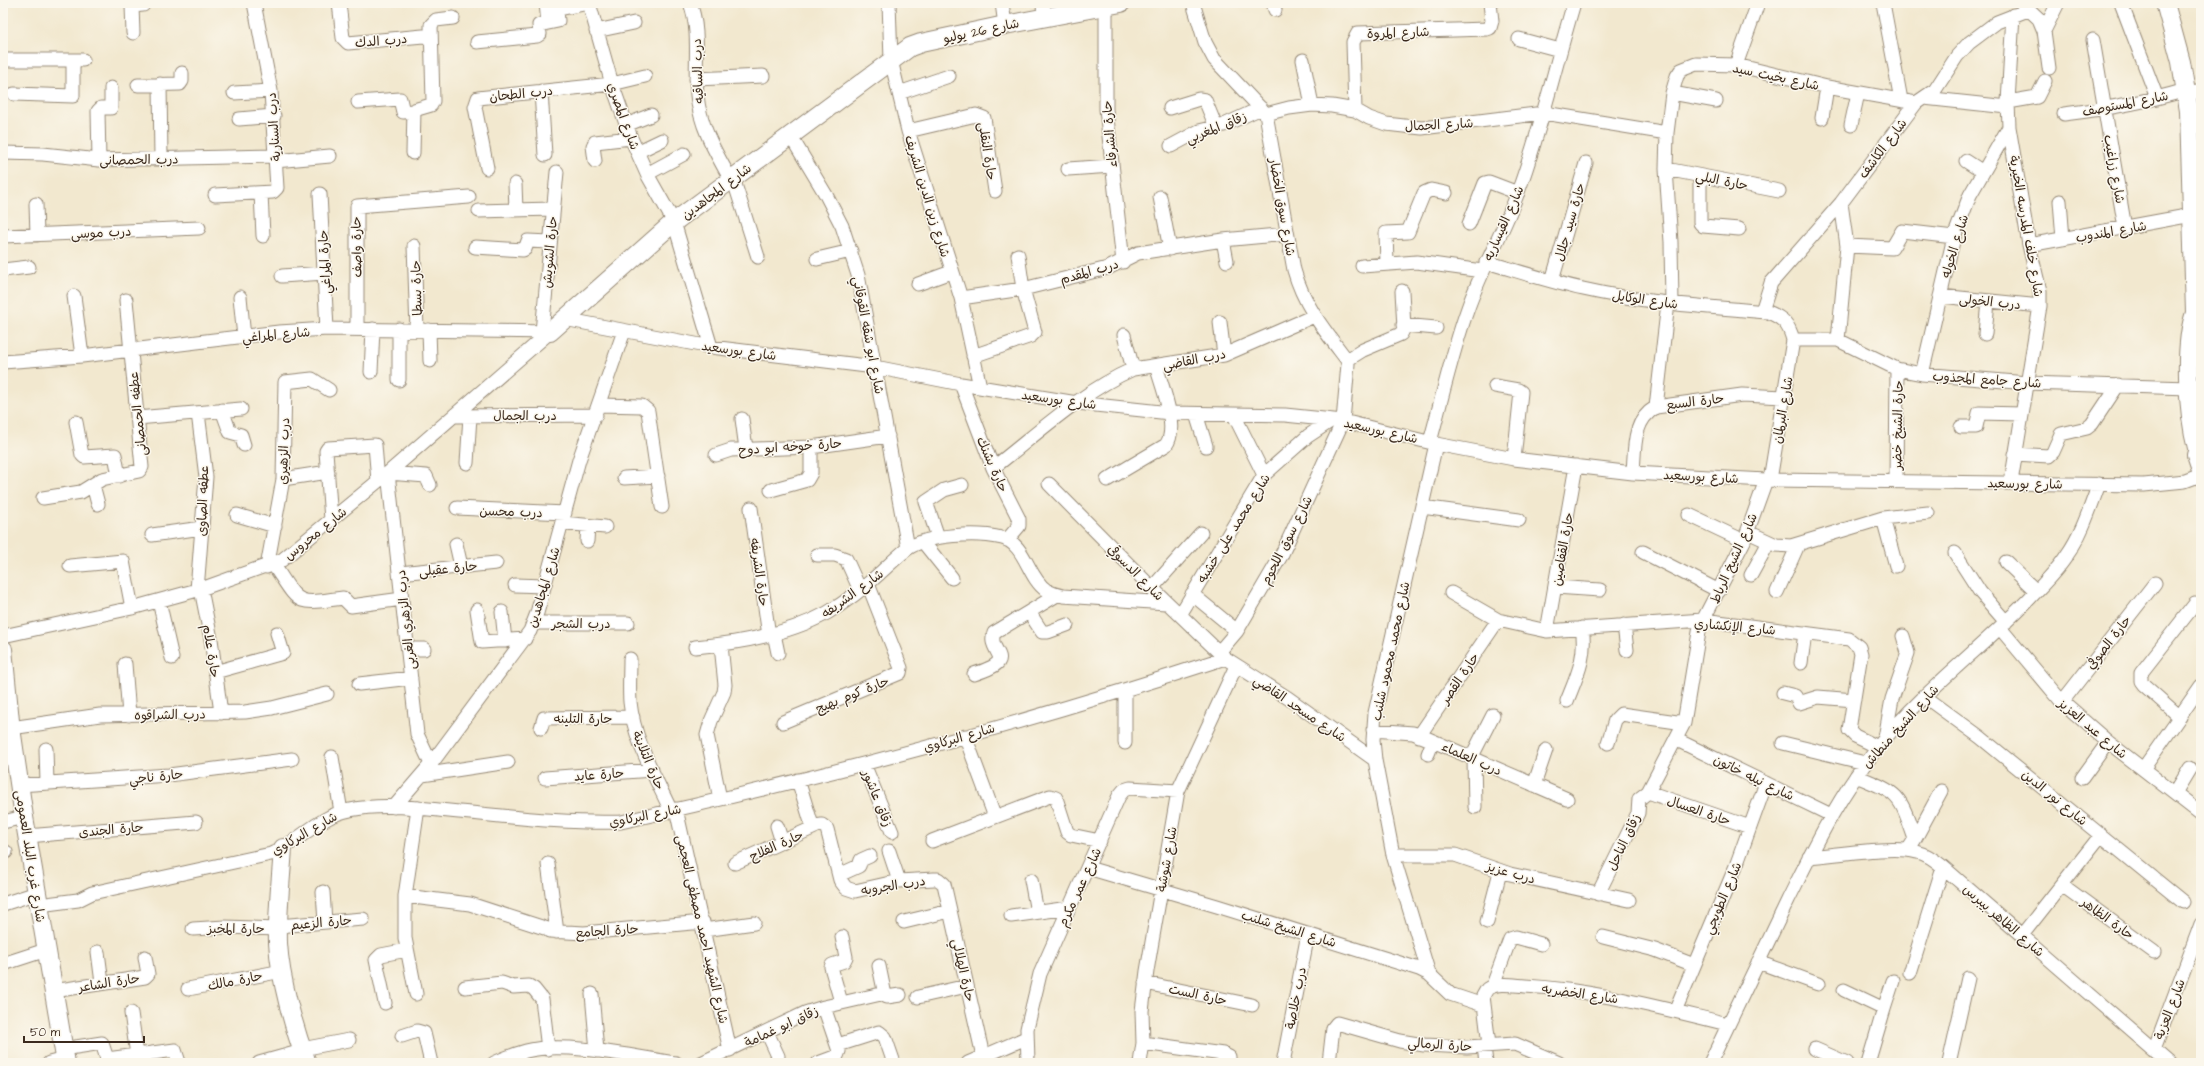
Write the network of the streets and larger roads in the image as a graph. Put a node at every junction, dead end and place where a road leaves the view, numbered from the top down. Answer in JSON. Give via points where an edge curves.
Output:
{"nodes":[{"id":1,"x":144,"y":3,"type":"edge"},
{"id":2,"x":254,"y":3,"type":"edge"},
{"id":3,"x":339,"y":3,"type":"edge"},
{"id":4,"x":546,"y":3,"type":"edge"},
{"id":5,"x":589,"y":3,"type":"edge"},
{"id":6,"x":889,"y":3,"type":"edge"},
{"id":7,"x":1002,"y":3,"type":"edge"},
{"id":8,"x":1193,"y":3,"type":"edge"},
{"id":9,"x":1490,"y":3,"type":"edge"},
{"id":10,"x":1574,"y":3,"type":"edge"},
{"id":11,"x":1758,"y":3,"type":"edge"},
{"id":12,"x":1887,"y":3,"type":"edge"},
{"id":13,"x":2058,"y":3,"type":"edge"},
{"id":14,"x":2121,"y":3,"type":"edge"},
{"id":15,"x":2165,"y":3,"type":"edge"},
{"id":16,"x":691,"y":4,"type":"edge"},
{"id":17,"x":1117,"y":4,"type":"edge"},
{"id":18,"x":2025,"y":6,"type":"edge"},
{"id":19,"x":1044,"y":10,"type":"edge"},
{"id":20,"x":2013,"y":15,"type":"junction"},
{"id":21,"x":452,"y":18,"type":"dead end"},
{"id":22,"x":548,"y":23,"type":"junction"},
{"id":23,"x":634,"y":23,"type":"dead end"},
{"id":24,"x":1005,"y":25,"type":"junction"},
{"id":25,"x":596,"y":31,"type":"junction"},
{"id":26,"x":2044,"y":31,"type":"junction"},
{"id":27,"x":133,"y":34,"type":"dead end"},
{"id":28,"x":1519,"y":39,"type":"dead end"},
{"id":29,"x":2093,"y":40,"type":"dead end"},
{"id":30,"x":431,"y":41,"type":"junction"},
{"id":31,"x":478,"y":42,"type":"dead end"},
{"id":32,"x":1560,"y":50,"type":"junction"},
{"id":33,"x":3,"y":60,"type":"edge"},
{"id":34,"x":891,"y":60,"type":"junction"},
{"id":35,"x":1303,"y":60,"type":"dead end"},
{"id":36,"x":1736,"y":65,"type":"junction"},
{"id":37,"x":2049,"y":68,"type":"dead end"},
{"id":38,"x":182,"y":73,"type":"dead end"},
{"id":39,"x":645,"y":76,"type":"dead end"},
{"id":40,"x":763,"y":76,"type":"dead end"},
{"id":41,"x":949,"y":76,"type":"dead end"},
{"id":42,"x":696,"y":79,"type":"junction"},
{"id":43,"x":2044,"y":81,"type":"dead end"},
{"id":44,"x":160,"y":84,"type":"junction"},
{"id":45,"x":612,"y":84,"type":"junction"},
{"id":46,"x":138,"y":85,"type":"dead end"},
{"id":47,"x":1827,"y":87,"type":"junction"},
{"id":48,"x":111,"y":88,"type":"dead end"},
{"id":49,"x":271,"y":91,"type":"junction"},
{"id":50,"x":541,"y":91,"type":"junction"},
{"id":51,"x":1858,"y":92,"type":"junction"},
{"id":52,"x":2192,"y":92,"type":"edge"},
{"id":53,"x":234,"y":93,"type":"dead end"},
{"id":54,"x":899,"y":93,"type":"junction"},
{"id":55,"x":1672,"y":93,"type":"junction"},
{"id":56,"x":14,"y":94,"type":"dead end"},
{"id":57,"x":2157,"y":98,"type":"junction"},
{"id":58,"x":1901,"y":100,"type":"junction"},
{"id":59,"x":1920,"y":100,"type":"junction"},
{"id":60,"x":1716,"y":101,"type":"dead end"},
{"id":61,"x":358,"y":102,"type":"dead end"},
{"id":62,"x":2008,"y":104,"type":"junction"},
{"id":63,"x":1312,"y":105,"type":"junction"},
{"id":64,"x":1170,"y":108,"type":"dead end"},
{"id":65,"x":2105,"y":109,"type":"junction"},
{"id":66,"x":1355,"y":110,"type":"junction"},
{"id":67,"x":414,"y":111,"type":"junction"},
{"id":68,"x":1264,"y":111,"type":"junction"},
{"id":69,"x":1544,"y":113,"type":"junction"},
{"id":70,"x":2064,"y":114,"type":"dead end"},
{"id":71,"x":651,"y":115,"type":"dead end"},
{"id":72,"x":274,"y":116,"type":"junction"},
{"id":73,"x":239,"y":118,"type":"dead end"},
{"id":74,"x":1822,"y":118,"type":"dead end"},
{"id":75,"x":626,"y":125,"type":"junction"},
{"id":76,"x":1851,"y":125,"type":"dead end"},
{"id":77,"x":1216,"y":127,"type":"junction"},
{"id":78,"x":2009,"y":127,"type":"junction"},
{"id":79,"x":908,"y":131,"type":"junction"},
{"id":80,"x":1666,"y":133,"type":"junction"},
{"id":81,"x":790,"y":135,"type":"junction"},
{"id":82,"x":631,"y":138,"type":"junction"},
{"id":83,"x":662,"y":140,"type":"dead end"},
{"id":84,"x":1171,"y":146,"type":"dead end"},
{"id":85,"x":413,"y":152,"type":"dead end"},
{"id":86,"x":637,"y":152,"type":"junction"},
{"id":87,"x":3,"y":153,"type":"edge"},
{"id":88,"x":684,"y":154,"type":"dead end"},
{"id":89,"x":330,"y":156,"type":"dead end"},
{"id":90,"x":545,"y":156,"type":"dead end"},
{"id":91,"x":275,"y":158,"type":"junction"},
{"id":92,"x":161,"y":159,"type":"junction"},
{"id":93,"x":99,"y":160,"type":"junction"},
{"id":94,"x":595,"y":161,"type":"dead end"},
{"id":95,"x":1966,"y":161,"type":"dead end"},
{"id":96,"x":1586,"y":163,"type":"dead end"},
{"id":97,"x":1112,"y":166,"type":"junction"},
{"id":98,"x":487,"y":168,"type":"dead end"},
{"id":99,"x":1666,"y":169,"type":"junction"},
{"id":100,"x":1068,"y":170,"type":"dead end"},
{"id":101,"x":557,"y":172,"type":"dead end"},
{"id":102,"x":1983,"y":172,"type":"junction"},
{"id":103,"x":647,"y":174,"type":"junction"},
{"id":104,"x":1700,"y":176,"type":"junction"},
{"id":105,"x":732,"y":179,"type":"junction"},
{"id":106,"x":515,"y":184,"type":"dead end"},
{"id":107,"x":995,"y":191,"type":"dead end"},
{"id":108,"x":1779,"y":191,"type":"dead end"},
{"id":109,"x":261,"y":193,"type":"junction"},
{"id":110,"x":1446,"y":193,"type":"dead end"},
{"id":111,"x":1518,"y":193,"type":"junction"},
{"id":112,"x":320,"y":194,"type":"dead end"},
{"id":113,"x":215,"y":195,"type":"dead end"},
{"id":114,"x":469,"y":197,"type":"dead end"},
{"id":115,"x":1160,"y":197,"type":"dead end"},
{"id":116,"x":2060,"y":201,"type":"dead end"},
{"id":117,"x":1841,"y":203,"type":"junction"},
{"id":118,"x":36,"y":204,"type":"dead end"},
{"id":119,"x":553,"y":209,"type":"junction"},
{"id":120,"x":516,"y":210,"type":"junction"},
{"id":121,"x":479,"y":211,"type":"dead end"},
{"id":122,"x":2192,"y":215,"type":"junction"},
{"id":123,"x":674,"y":222,"type":"junction"},
{"id":124,"x":1469,"y":224,"type":"dead end"},
{"id":125,"x":199,"y":228,"type":"dead end"},
{"id":126,"x":2125,"y":228,"type":"junction"},
{"id":127,"x":1739,"y":229,"type":"dead end"},
{"id":128,"x":1287,"y":234,"type":"junction"},
{"id":129,"x":37,"y":235,"type":"junction"},
{"id":130,"x":3,"y":236,"type":"edge"},
{"id":131,"x":263,"y":236,"type":"dead end"},
{"id":132,"x":1954,"y":237,"type":"junction"},
{"id":133,"x":2063,"y":239,"type":"junction"},
{"id":134,"x":1223,"y":240,"type":"junction"},
{"id":135,"x":549,"y":242,"type":"junction"},
{"id":136,"x":2028,"y":245,"type":"junction"},
{"id":137,"x":414,"y":246,"type":"dead end"},
{"id":138,"x":1847,"y":246,"type":"junction"},
{"id":139,"x":475,"y":248,"type":"dead end"},
{"id":140,"x":1170,"y":249,"type":"junction"},
{"id":141,"x":851,"y":251,"type":"junction"},
{"id":142,"x":1018,"y":255,"type":"dead end"},
{"id":143,"x":758,"y":257,"type":"dead end"},
{"id":144,"x":817,"y":259,"type":"dead end"},
{"id":145,"x":1227,"y":261,"type":"dead end"},
{"id":146,"x":1123,"y":262,"type":"junction"},
{"id":147,"x":1386,"y":263,"type":"junction"},
{"id":148,"x":29,"y":266,"type":"dead end"},
{"id":149,"x":1362,"y":266,"type":"dead end"},
{"id":150,"x":1484,"y":266,"type":"junction"},
{"id":151,"x":3,"y":270,"type":"edge"},
{"id":152,"x":324,"y":272,"type":"junction"},
{"id":153,"x":951,"y":272,"type":"junction"},
{"id":154,"x":282,"y":276,"type":"dead end"},
{"id":155,"x":1552,"y":281,"type":"junction"},
{"id":156,"x":918,"y":284,"type":"dead end"},
{"id":157,"x":1023,"y":289,"type":"junction"},
{"id":158,"x":1402,"y":291,"type":"dead end"},
{"id":159,"x":74,"y":296,"type":"dead end"},
{"id":160,"x":1940,"y":296,"type":"junction"},
{"id":161,"x":240,"y":298,"type":"dead end"},
{"id":162,"x":960,"y":298,"type":"junction"},
{"id":163,"x":126,"y":300,"type":"dead end"},
{"id":164,"x":1988,"y":301,"type":"junction"},
{"id":165,"x":1670,"y":303,"type":"junction"},
{"id":166,"x":2040,"y":306,"type":"junction"},
{"id":167,"x":1762,"y":311,"type":"junction"},
{"id":168,"x":1314,"y":316,"type":"junction"},
{"id":169,"x":2198,"y":318,"type":"edge"},
{"id":170,"x":564,"y":319,"type":"junction"},
{"id":171,"x":1220,"y":322,"type":"dead end"},
{"id":172,"x":1403,"y":325,"type":"junction"},
{"id":173,"x":358,"y":328,"type":"junction"},
{"id":174,"x":1436,"y":328,"type":"dead end"},
{"id":175,"x":327,"y":329,"type":"junction"},
{"id":176,"x":372,"y":329,"type":"junction"},
{"id":177,"x":399,"y":329,"type":"junction"},
{"id":178,"x":423,"y":330,"type":"junction"},
{"id":179,"x":546,"y":332,"type":"junction"},
{"id":180,"x":624,"y":332,"type":"junction"},
{"id":181,"x":1985,"y":334,"type":"dead end"},
{"id":182,"x":1124,"y":335,"type":"dead end"},
{"id":183,"x":244,"y":337,"type":"junction"},
{"id":184,"x":1793,"y":340,"type":"junction"},
{"id":185,"x":1838,"y":340,"type":"junction"},
{"id":186,"x":711,"y":347,"type":"junction"},
{"id":187,"x":130,"y":351,"type":"junction"},
{"id":188,"x":1224,"y":355,"type":"junction"},
{"id":189,"x":82,"y":356,"type":"junction"},
{"id":190,"x":973,"y":356,"type":"junction"},
{"id":191,"x":1347,"y":360,"type":"junction"},
{"id":192,"x":430,"y":361,"type":"dead end"},
{"id":193,"x":3,"y":362,"type":"edge"},
{"id":194,"x":1156,"y":366,"type":"junction"},
{"id":195,"x":875,"y":367,"type":"junction"},
{"id":196,"x":1133,"y":369,"type":"junction"},
{"id":197,"x":1897,"y":369,"type":"junction"},
{"id":198,"x":371,"y":372,"type":"dead end"},
{"id":199,"x":1922,"y":374,"type":"junction"},
{"id":200,"x":399,"y":380,"type":"dead end"},
{"id":201,"x":2027,"y":382,"type":"junction"},
{"id":202,"x":961,"y":384,"type":"junction"},
{"id":203,"x":2118,"y":385,"type":"junction"},
{"id":204,"x":1495,"y":386,"type":"dead end"},
{"id":205,"x":980,"y":387,"type":"junction"},
{"id":206,"x":2189,"y":388,"type":"junction"},
{"id":207,"x":329,"y":390,"type":"dead end"},
{"id":208,"x":1784,"y":397,"type":"junction"},
{"id":209,"x":1077,"y":403,"type":"junction"},
{"id":210,"x":1656,"y":407,"type":"junction"},
{"id":211,"x":241,"y":409,"type":"dead end"},
{"id":212,"x":222,"y":410,"type":"junction"},
{"id":213,"x":597,"y":410,"type":"junction"},
{"id":214,"x":198,"y":413,"type":"junction"},
{"id":215,"x":1170,"y":414,"type":"junction"},
{"id":216,"x":1196,"y":414,"type":"junction"},
{"id":217,"x":2022,"y":414,"type":"junction"},
{"id":218,"x":1234,"y":415,"type":"junction"},
{"id":219,"x":455,"y":416,"type":"junction"},
{"id":220,"x":470,"y":416,"type":"junction"},
{"id":221,"x":137,"y":418,"type":"junction"},
{"id":222,"x":742,"y":419,"type":"dead end"},
{"id":223,"x":1338,"y":420,"type":"junction"},
{"id":224,"x":76,"y":422,"type":"dead end"},
{"id":225,"x":1961,"y":427,"type":"dead end"},
{"id":226,"x":888,"y":436,"type":"junction"},
{"id":227,"x":1433,"y":443,"type":"junction"},
{"id":228,"x":2199,"y":444,"type":"edge"},
{"id":229,"x":244,"y":445,"type":"dead end"},
{"id":230,"x":1206,"y":446,"type":"dead end"},
{"id":231,"x":811,"y":447,"type":"junction"},
{"id":232,"x":746,"y":449,"type":"junction"},
{"id":233,"x":716,"y":454,"type":"dead end"},
{"id":234,"x":2015,"y":454,"type":"junction"},
{"id":235,"x":1514,"y":459,"type":"junction"},
{"id":236,"x":467,"y":463,"type":"dead end"},
{"id":237,"x":1576,"y":466,"type":"junction"},
{"id":238,"x":993,"y":468,"type":"junction"},
{"id":239,"x":2201,"y":470,"type":"edge"},
{"id":240,"x":328,"y":472,"type":"junction"},
{"id":241,"x":388,"y":473,"type":"junction"},
{"id":242,"x":1633,"y":473,"type":"junction"},
{"id":243,"x":1264,"y":475,"type":"junction"},
{"id":244,"x":2201,"y":475,"type":"edge"},
{"id":245,"x":119,"y":476,"type":"junction"},
{"id":246,"x":658,"y":476,"type":"junction"},
{"id":247,"x":624,"y":478,"type":"dead end"},
{"id":248,"x":283,"y":479,"type":"junction"},
{"id":249,"x":1107,"y":480,"type":"dead end"},
{"id":250,"x":1768,"y":480,"type":"junction"},
{"id":251,"x":378,"y":481,"type":"junction"},
{"id":252,"x":1896,"y":481,"type":"junction"},
{"id":253,"x":2011,"y":482,"type":"junction"},
{"id":254,"x":962,"y":484,"type":"dead end"},
{"id":255,"x":1049,"y":484,"type":"dead end"},
{"id":256,"x":2099,"y":484,"type":"junction"},
{"id":257,"x":94,"y":485,"type":"junction"},
{"id":258,"x":430,"y":485,"type":"dead end"},
{"id":259,"x":771,"y":490,"type":"dead end"},
{"id":260,"x":43,"y":498,"type":"dead end"},
{"id":261,"x":98,"y":504,"type":"dead end"},
{"id":262,"x":662,"y":507,"type":"dead end"},
{"id":263,"x":1422,"y":507,"type":"junction"},
{"id":264,"x":457,"y":508,"type":"dead end"},
{"id":265,"x":751,"y":508,"type":"dead end"},
{"id":266,"x":1928,"y":513,"type":"dead end"},
{"id":267,"x":236,"y":515,"type":"dead end"},
{"id":268,"x":1689,"y":515,"type":"dead end"},
{"id":269,"x":563,"y":518,"type":"junction"},
{"id":270,"x":1884,"y":518,"type":"junction"},
{"id":271,"x":331,"y":520,"type":"junction"},
{"id":272,"x":1519,"y":520,"type":"dead end"},
{"id":273,"x":275,"y":526,"type":"junction"},
{"id":274,"x":588,"y":526,"type":"junction"},
{"id":275,"x":606,"y":527,"type":"dead end"},
{"id":276,"x":202,"y":528,"type":"junction"},
{"id":277,"x":1201,"y":533,"type":"dead end"},
{"id":278,"x":152,"y":535,"type":"dead end"},
{"id":279,"x":1746,"y":536,"type":"junction"},
{"id":280,"x":938,"y":538,"type":"junction"},
{"id":281,"x":1007,"y":540,"type":"junction"},
{"id":282,"x":587,"y":541,"type":"dead end"},
{"id":283,"x":924,"y":542,"type":"junction"},
{"id":284,"x":1769,"y":542,"type":"junction"},
{"id":285,"x":456,"y":544,"type":"dead end"},
{"id":286,"x":1798,"y":545,"type":"junction"},
{"id":287,"x":908,"y":548,"type":"junction"},
{"id":288,"x":1643,"y":552,"type":"dead end"},
{"id":289,"x":1955,"y":552,"type":"dead end"},
{"id":290,"x":817,"y":555,"type":"dead end"},
{"id":291,"x":2006,"y":562,"type":"dead end"},
{"id":292,"x":496,"y":563,"type":"dead end"},
{"id":293,"x":70,"y":566,"type":"dead end"},
{"id":294,"x":270,"y":566,"type":"junction"},
{"id":295,"x":461,"y":566,"type":"junction"},
{"id":296,"x":1896,"y":566,"type":"dead end"},
{"id":297,"x":400,"y":573,"type":"junction"},
{"id":298,"x":1751,"y":575,"type":"dead end"},
{"id":299,"x":952,"y":578,"type":"dead end"},
{"id":300,"x":2155,"y":583,"type":"dead end"},
{"id":301,"x":515,"y":585,"type":"dead end"},
{"id":302,"x":544,"y":586,"type":"junction"},
{"id":303,"x":864,"y":587,"type":"junction"},
{"id":304,"x":1555,"y":587,"type":"junction"},
{"id":305,"x":1152,"y":588,"type":"junction"},
{"id":306,"x":199,"y":590,"type":"junction"},
{"id":307,"x":1600,"y":590,"type":"dead end"},
{"id":308,"x":1719,"y":591,"type":"junction"},
{"id":309,"x":2036,"y":591,"type":"junction"},
{"id":310,"x":1777,"y":592,"type":"dead end"},
{"id":311,"x":1451,"y":593,"type":"dead end"},
{"id":312,"x":1057,"y":594,"type":"junction"},
{"id":313,"x":1192,"y":594,"type":"junction"},
{"id":314,"x":402,"y":599,"type":"junction"},
{"id":315,"x":159,"y":601,"type":"junction"},
{"id":316,"x":1166,"y":603,"type":"junction"},
{"id":317,"x":2195,"y":604,"type":"dead end"},
{"id":318,"x":132,"y":608,"type":"junction"},
{"id":319,"x":477,"y":610,"type":"dead end"},
{"id":320,"x":502,"y":612,"type":"dead end"},
{"id":321,"x":1029,"y":612,"type":"junction"},
{"id":322,"x":1180,"y":615,"type":"junction"},
{"id":323,"x":1498,"y":620,"type":"junction"},
{"id":324,"x":1703,"y":620,"type":"junction"},
{"id":325,"x":533,"y":623,"type":"junction"},
{"id":326,"x":628,"y":623,"type":"dead end"},
{"id":327,"x":1067,"y":625,"type":"dead end"},
{"id":328,"x":1624,"y":625,"type":"junction"},
{"id":329,"x":2003,"y":625,"type":"junction"},
{"id":330,"x":1582,"y":628,"type":"junction"},
{"id":331,"x":1237,"y":631,"type":"junction"},
{"id":332,"x":277,"y":632,"type":"dead end"},
{"id":333,"x":1546,"y":632,"type":"junction"},
{"id":334,"x":1805,"y":633,"type":"junction"},
{"id":335,"x":771,"y":635,"type":"junction"},
{"id":336,"x":3,"y":636,"type":"edge"},
{"id":337,"x":1902,"y":636,"type":"dead end"},
{"id":338,"x":525,"y":639,"type":"junction"},
{"id":339,"x":505,"y":641,"type":"junction"},
{"id":340,"x":721,"y":645,"type":"junction"},
{"id":341,"x":695,"y":647,"type":"dead end"},
{"id":342,"x":424,"y":648,"type":"dead end"},
{"id":343,"x":3,"y":649,"type":"edge"},
{"id":344,"x":409,"y":649,"type":"junction"},
{"id":345,"x":1627,"y":650,"type":"dead end"},
{"id":346,"x":778,"y":653,"type":"dead end"},
{"id":347,"x":1222,"y":655,"type":"junction"},
{"id":348,"x":172,"y":658,"type":"dead end"},
{"id":349,"x":630,"y":659,"type":"dead end"},
{"id":350,"x":1801,"y":663,"type":"dead end"},
{"id":351,"x":125,"y":664,"type":"dead end"},
{"id":352,"x":1236,"y":666,"type":"junction"},
{"id":353,"x":215,"y":672,"type":"junction"},
{"id":354,"x":974,"y":674,"type":"dead end"},
{"id":355,"x":411,"y":678,"type":"junction"},
{"id":356,"x":358,"y":684,"type":"dead end"},
{"id":357,"x":2201,"y":687,"type":"edge"},
{"id":358,"x":1126,"y":691,"type":"junction"},
{"id":359,"x":1783,"y":693,"type":"dead end"},
{"id":360,"x":327,"y":694,"type":"dead end"},
{"id":361,"x":1924,"y":696,"type":"junction"},
{"id":362,"x":1854,"y":700,"type":"junction"},
{"id":363,"x":1566,"y":701,"type":"dead end"},
{"id":364,"x":2062,"y":702,"type":"junction"},
{"id":365,"x":221,"y":714,"type":"junction"},
{"id":366,"x":128,"y":715,"type":"junction"},
{"id":367,"x":1493,"y":715,"type":"dead end"},
{"id":368,"x":2180,"y":716,"type":"junction"},
{"id":369,"x":633,"y":717,"type":"junction"},
{"id":370,"x":783,"y":722,"type":"dead end"},
{"id":371,"x":8,"y":723,"type":"edge"},
{"id":372,"x":1684,"y":723,"type":"junction"},
{"id":373,"x":541,"y":728,"type":"dead end"},
{"id":374,"x":1373,"y":730,"type":"junction"},
{"id":375,"x":965,"y":736,"type":"junction"},
{"id":376,"x":1420,"y":736,"type":"junction"},
{"id":377,"x":1677,"y":740,"type":"junction"},
{"id":378,"x":1433,"y":741,"type":"junction"},
{"id":379,"x":2108,"y":742,"type":"junction"},
{"id":380,"x":1126,"y":743,"type":"dead end"},
{"id":381,"x":1608,"y":743,"type":"dead end"},
{"id":382,"x":1783,"y":743,"type":"dead end"},
{"id":383,"x":1881,"y":743,"type":"junction"},
{"id":384,"x":46,"y":749,"type":"dead end"},
{"id":385,"x":1546,"y":750,"type":"dead end"},
{"id":386,"x":1428,"y":754,"type":"dead end"},
{"id":387,"x":332,"y":757,"type":"dead end"},
{"id":388,"x":292,"y":759,"type":"dead end"},
{"id":389,"x":1472,"y":759,"type":"junction"},
{"id":390,"x":1375,"y":760,"type":"junction"},
{"id":391,"x":508,"y":762,"type":"dead end"},
{"id":392,"x":1866,"y":762,"type":"junction"},
{"id":393,"x":431,"y":764,"type":"junction"},
{"id":394,"x":864,"y":764,"type":"junction"},
{"id":395,"x":2190,"y":768,"type":"dead end"},
{"id":396,"x":2143,"y":769,"type":"junction"},
{"id":397,"x":652,"y":770,"type":"junction"},
{"id":398,"x":422,"y":775,"type":"junction"},
{"id":399,"x":1856,"y":776,"type":"junction"},
{"id":400,"x":545,"y":778,"type":"dead end"},
{"id":401,"x":2082,"y":778,"type":"dead end"},
{"id":402,"x":798,"y":780,"type":"junction"},
{"id":403,"x":48,"y":783,"type":"junction"},
{"id":404,"x":1766,"y":783,"type":"junction"},
{"id":405,"x":19,"y":785,"type":"junction"},
{"id":406,"x":1534,"y":785,"type":"junction"},
{"id":407,"x":1178,"y":791,"type":"junction"},
{"id":408,"x":1941,"y":791,"type":"dead end"},
{"id":409,"x":1648,"y":792,"type":"junction"},
{"id":410,"x":2175,"y":793,"type":"junction"},
{"id":411,"x":720,"y":799,"type":"junction"},
{"id":412,"x":1567,"y":799,"type":"dead end"},
{"id":413,"x":394,"y":807,"type":"junction"},
{"id":414,"x":1475,"y":807,"type":"dead end"},
{"id":415,"x":418,"y":808,"type":"junction"},
{"id":416,"x":674,"y":810,"type":"junction"},
{"id":417,"x":341,"y":812,"type":"junction"},
{"id":418,"x":2201,"y":814,"type":"edge"},
{"id":419,"x":1831,"y":815,"type":"junction"},
{"id":420,"x":995,"y":817,"type":"junction"},
{"id":421,"x":24,"y":818,"type":"junction"},
{"id":422,"x":3,"y":822,"type":"edge"},
{"id":423,"x":196,"y":822,"type":"dead end"},
{"id":424,"x":776,"y":826,"type":"dead end"},
{"id":425,"x":817,"y":826,"type":"junction"},
{"id":426,"x":1750,"y":827,"type":"junction"},
{"id":427,"x":892,"y":832,"type":"dead end"},
{"id":428,"x":2102,"y":835,"type":"junction"},
{"id":429,"x":27,"y":836,"type":"junction"},
{"id":430,"x":932,"y":841,"type":"dead end"},
{"id":431,"x":1100,"y":841,"type":"junction"},
{"id":432,"x":782,"y":842,"type":"junction"},
{"id":433,"x":1911,"y":844,"type":"junction"},
{"id":434,"x":283,"y":848,"type":"junction"},
{"id":435,"x":889,"y":851,"type":"dead end"},
{"id":436,"x":1393,"y":855,"type":"junction"},
{"id":437,"x":870,"y":856,"type":"dead end"},
{"id":438,"x":1809,"y":857,"type":"junction"},
{"id":439,"x":735,"y":863,"type":"dead end"},
{"id":440,"x":548,"y":864,"type":"dead end"},
{"id":441,"x":1943,"y":867,"type":"junction"},
{"id":442,"x":1088,"y":868,"type":"junction"},
{"id":443,"x":1500,"y":872,"type":"junction"},
{"id":444,"x":838,"y":875,"type":"junction"},
{"id":445,"x":1031,"y":880,"type":"dead end"},
{"id":446,"x":898,"y":881,"type":"junction"},
{"id":447,"x":944,"y":884,"type":"joint"},
{"id":448,"x":2062,"y":885,"type":"junction"},
{"id":449,"x":1161,"y":890,"type":"junction"},
{"id":450,"x":323,"y":892,"type":"dead end"},
{"id":451,"x":1598,"y":894,"type":"junction"},
{"id":452,"x":405,"y":896,"type":"junction"},
{"id":453,"x":38,"y":899,"type":"junction"},
{"id":454,"x":1629,"y":900,"type":"dead end"},
{"id":455,"x":2184,"y":902,"type":"dead end"},
{"id":456,"x":3,"y":904,"type":"edge"},
{"id":457,"x":1069,"y":908,"type":"junction"},
{"id":458,"x":950,"y":911,"type":"junction"},
{"id":459,"x":1037,"y":912,"type":"junction"},
{"id":460,"x":1011,"y":916,"type":"dead end"},
{"id":461,"x":363,"y":919,"type":"dead end"},
{"id":462,"x":513,"y":920,"type":"dead end"},
{"id":463,"x":325,"y":922,"type":"junction"},
{"id":464,"x":904,"y":922,"type":"dead end"},
{"id":465,"x":1487,"y":922,"type":"dead end"},
{"id":466,"x":754,"y":923,"type":"dead end"},
{"id":467,"x":2201,"y":924,"type":"edge"},
{"id":468,"x":703,"y":926,"type":"junction"},
{"id":469,"x":278,"y":928,"type":"junction"},
{"id":470,"x":193,"y":929,"type":"dead end"},
{"id":471,"x":557,"y":932,"type":"junction"},
{"id":472,"x":1308,"y":934,"type":"junction"},
{"id":473,"x":2022,"y":935,"type":"junction"},
{"id":474,"x":1603,"y":936,"type":"dead end"},
{"id":475,"x":842,"y":937,"type":"dead end"},
{"id":476,"x":1540,"y":944,"type":"dead end"},
{"id":477,"x":46,"y":950,"type":"junction"},
{"id":478,"x":406,"y":950,"type":"junction"},
{"id":479,"x":98,"y":952,"type":"dead end"},
{"id":480,"x":2154,"y":952,"type":"dead end"},
{"id":481,"x":145,"y":957,"type":"dead end"},
{"id":482,"x":1758,"y":962,"type":"junction"},
{"id":483,"x":3,"y":964,"type":"edge"},
{"id":484,"x":879,"y":966,"type":"dead end"},
{"id":485,"x":1694,"y":966,"type":"junction"},
{"id":486,"x":282,"y":971,"type":"junction"},
{"id":487,"x":1910,"y":973,"type":"dead end"},
{"id":488,"x":1429,"y":974,"type":"junction"},
{"id":489,"x":1968,"y":978,"type":"dead end"},
{"id":490,"x":1893,"y":981,"type":"dead end"},
{"id":491,"x":102,"y":984,"type":"junction"},
{"id":492,"x":1145,"y":984,"type":"junction"},
{"id":493,"x":1818,"y":984,"type":"dead end"},
{"id":494,"x":1493,"y":985,"type":"junction"},
{"id":495,"x":968,"y":986,"type":"junction"},
{"id":496,"x":465,"y":987,"type":"dead end"},
{"id":497,"x":188,"y":989,"type":"dead end"},
{"id":498,"x":1844,"y":990,"type":"dead end"},
{"id":499,"x":53,"y":991,"type":"junction"},
{"id":500,"x":416,"y":994,"type":"dead end"},
{"id":501,"x":592,"y":994,"type":"dead end"},
{"id":502,"x":885,"y":995,"type":"junction"},
{"id":503,"x":900,"y":995,"type":"dead end"},
{"id":504,"x":918,"y":997,"type":"dead end"},
{"id":505,"x":841,"y":1002,"type":"junction"},
{"id":506,"x":385,"y":1003,"type":"dead end"},
{"id":507,"x":1483,"y":1005,"type":"junction"},
{"id":508,"x":1252,"y":1006,"type":"dead end"},
{"id":509,"x":824,"y":1007,"type":"junction"},
{"id":510,"x":1884,"y":1009,"type":"junction"},
{"id":511,"x":1675,"y":1011,"type":"junction"},
{"id":512,"x":131,"y":1013,"type":"dead end"},
{"id":513,"x":1728,"y":1024,"type":"junction"},
{"id":514,"x":767,"y":1032,"type":"junction"},
{"id":515,"x":402,"y":1036,"type":"dead end"},
{"id":516,"x":1026,"y":1038,"type":"junction"},
{"id":517,"x":349,"y":1040,"type":"dead end"},
{"id":518,"x":1143,"y":1043,"type":"junction"},
{"id":519,"x":838,"y":1045,"type":"junction"},
{"id":520,"x":1487,"y":1046,"type":"junction"},
{"id":521,"x":548,"y":1049,"type":"junction"},
{"id":522,"x":1815,"y":1049,"type":"dead end"},
{"id":523,"x":730,"y":1050,"type":"junction"},
{"id":524,"x":2154,"y":1050,"type":"junction"},
{"id":525,"x":597,"y":1051,"type":"junction"},
{"id":526,"x":304,"y":1054,"type":"edge"},
{"id":527,"x":137,"y":1055,"type":"junction"},
{"id":528,"x":778,"y":1056,"type":"dead end"},
{"id":529,"x":983,"y":1056,"type":"junction"},
{"id":530,"x":61,"y":1059,"type":"edge"},
{"id":531,"x":179,"y":1062,"type":"dead end"},
{"id":532,"x":706,"y":1062,"type":"edge"},
{"id":533,"x":259,"y":1063,"type":"edge"},
{"id":534,"x":431,"y":1063,"type":"edge"},
{"id":535,"x":494,"y":1063,"type":"edge"},
{"id":536,"x":676,"y":1063,"type":"edge"},
{"id":537,"x":818,"y":1063,"type":"edge"},
{"id":538,"x":894,"y":1063,"type":"edge"},
{"id":539,"x":968,"y":1063,"type":"edge"},
{"id":540,"x":1028,"y":1063,"type":"edge"},
{"id":541,"x":1140,"y":1063,"type":"edge"},
{"id":542,"x":1230,"y":1063,"type":"edge"},
{"id":543,"x":1283,"y":1063,"type":"edge"},
{"id":544,"x":1329,"y":1063,"type":"edge"},
{"id":545,"x":1486,"y":1063,"type":"edge"},
{"id":546,"x":1559,"y":1063,"type":"edge"},
{"id":547,"x":1710,"y":1063,"type":"edge"},
{"id":548,"x":1847,"y":1063,"type":"edge"},
{"id":549,"x":1868,"y":1063,"type":"edge"},
{"id":550,"x":1949,"y":1063,"type":"edge"},
{"id":551,"x":2169,"y":1063,"type":"edge"}],
"edges":[{"from":1,"to":27,"type":"street","via":[[132,6]]},
{"from":2,"to":49,"type":"street","name":"درب السنارية"},
{"from":3,"to":30,"type":"street","name":"درب الدك","via":[[343,38],[348,43],[423,36]]},
{"from":4,"to":22,"type":"street"},
{"from":5,"to":22,"type":"street","via":[[559,9],[558,21]]},
{"from":5,"to":25,"type":"street","name":"شارع المصري"},
{"from":6,"to":34,"type":"street","name":"شارع زين الدين الشريف"},
{"from":7,"to":24,"type":"street"},
{"from":8,"to":68,"type":"street","via":[[1209,51]]},
{"from":9,"to":66,"type":"street","name":"شارع المروة","via":[[1492,21],[1490,28],[1487,29],[1358,34],[1353,42]]},
{"from":10,"to":32,"type":"street","name":"شارع القيساريه"},
{"from":11,"to":36,"type":"street"},
{"from":12,"to":58,"type":"street"},
{"from":13,"to":26,"type":"street"},
{"from":14,"to":57,"type":"street"},
{"from":15,"to":52,"type":"street"},
{"from":16,"to":42,"type":"street","name":"درب الساقيه","via":[[697,50]]},
{"from":17,"to":19,"type":"street","name":"شارع 26 يوليو"},
{"from":17,"to":97,"type":"street","name":"حارة الشرفاء","via":[[1105,92]]},
{"from":18,"to":20,"type":"street","name":"شارع الكاشف"},
{"from":18,"to":26,"type":"street","via":[[2039,19]]},
{"from":19,"to":24,"type":"street","name":"شارع 26 يوليو"},
{"from":20,"to":59,"type":"street","name":"شارع الكاشف","via":[[1997,22],[1969,43],[1934,90]]},
{"from":20,"to":62,"type":"street","name":"شارع خلف المدرسه الخيرية"},
{"from":21,"to":30,"type":"street","via":[[432,22]]},
{"from":22,"to":31,"type":"street","via":[[539,25],[540,34],[537,36]]},
{"from":23,"to":25,"type":"street"},
{"from":24,"to":34,"type":"street","name":"شارع 26 يوليو","via":[[921,43]]},
{"from":25,"to":45,"type":"street","name":"شارع المصري"},
{"from":26,"to":37,"type":"street"},
{"from":28,"to":32,"type":"street"},
{"from":29,"to":65,"type":"street","name":"شارع زراغيب"},
{"from":30,"to":67,"type":"street","via":[[433,102]]},
{"from":32,"to":69,"type":"street","name":"شارع القيساريه"},
{"from":33,"to":56,"type":"street","via":[[78,60],[74,96]]},
{"from":34,"to":54,"type":"street","name":"شارع زين الدين الشريف"},
{"from":34,"to":81,"type":"street","name":"شارع المجاهدين"},
{"from":35,"to":63,"type":"street"},
{"from":36,"to":47,"type":"street","name":"شارع بخيت سيد"},
{"from":36,"to":55,"type":"street","name":"شارع بخيت سيد","via":[[1688,65],[1677,76]]},
{"from":38,"to":44,"type":"street","via":[[180,84]]},
{"from":39,"to":45,"type":"street","name":"درب الطحان"},
{"from":40,"to":42,"type":"street"},
{"from":41,"to":54,"type":"street"},
{"from":42,"to":105,"type":"street","name":"درب الساقيه","via":[[703,125]]},
{"from":43,"to":62,"type":"street","name":"شارع بخيت سيد","via":[[2037,97]]},
{"from":44,"to":46,"type":"street"},
{"from":44,"to":92,"type":"street"},
{"from":45,"to":50,"type":"street","name":"درب الطحان"},
{"from":45,"to":75,"type":"street","name":"شارع المصري"},
{"from":47,"to":51,"type":"street","name":"شارع بخيت سيد"},
{"from":47,"to":74,"type":"street"},
{"from":48,"to":93,"type":"street","via":[[112,107],[98,111]]},
{"from":49,"to":53,"type":"street"},
{"from":49,"to":72,"type":"street","name":"درب السنارية"},
{"from":50,"to":90,"type":"street"},
{"from":50,"to":98,"type":"street","name":"درب الطحان","via":[[482,97],[476,101],[474,107]]},
{"from":51,"to":58,"type":"street","name":"شارع بخيت سيد"},
{"from":51,"to":76,"type":"street"},
{"from":52,"to":57,"type":"street","name":"شارع المستوصف"},
{"from":52,"to":122,"type":"street"},
{"from":54,"to":79,"type":"street","name":"شارع زين الدين الشريف"},
{"from":55,"to":60,"type":"street"},
{"from":55,"to":80,"type":"street","name":"شارع بخيت سيد"},
{"from":57,"to":65,"type":"street","name":"شارع المستوصف"},
{"from":58,"to":59,"type":"street","name":"شارع بخيت سيد"},
{"from":59,"to":62,"type":"street","name":"شارع بخيت سيد"},
{"from":59,"to":117,"type":"street","name":"شارع الكاشف"},
{"from":61,"to":67,"type":"street","via":[[400,99],[403,112]]},
{"from":62,"to":78,"type":"street","name":"شارع خلف المدرسه الخيرية"},
{"from":63,"to":66,"type":"street","name":"شارع الجمال"},
{"from":63,"to":68,"type":"street","name":"شارع الجمال"},
{"from":64,"to":77,"type":"street","via":[[1203,99],[1208,103]]},
{"from":65,"to":70,"type":"street","name":"شارع المستوصف"},
{"from":65,"to":126,"type":"street","name":"شارع زراغيب"},
{"from":66,"to":69,"type":"street","name":"شارع الجمال","via":[[1375,120],[1404,127],[1468,123]]},
{"from":67,"to":85,"type":"street"},
{"from":68,"to":77,"type":"street","name":"زقاق المغربي"},
{"from":68,"to":128,"type":"street","name":"شارع سوق الخضار"},
{"from":69,"to":80,"type":"street","name":"شارع الجمال"},
{"from":69,"to":111,"type":"street","name":"شارع القيساريه"},
{"from":71,"to":75,"type":"street"},
{"from":72,"to":73,"type":"street"},
{"from":72,"to":91,"type":"street","name":"درب السنارية"},
{"from":75,"to":82,"type":"street","name":"شارع المصري"},
{"from":77,"to":84,"type":"street","name":"زقاق المغربي","via":[[1200,131]]},
{"from":78,"to":102,"type":"street","name":"شارع الخوله"},
{"from":78,"to":136,"type":"street","name":"شارع خلف المدرسه الخيرية"},
{"from":79,"to":107,"type":"street","name":"حارة النقلى","via":[[976,115],[982,116]]},
{"from":79,"to":153,"type":"street","name":"شارع زين الدين الشريف"},
{"from":80,"to":99,"type":"street","name":"شارع بخيت سيد"},
{"from":81,"to":105,"type":"street","name":"شارع المجاهدين"},
{"from":81,"to":141,"type":"street","name":"شارع ابو شقه القوقاني","via":[[826,195]]},
{"from":82,"to":86,"type":"street","name":"شارع المصري"},
{"from":82,"to":94,"type":"street","via":[[595,142]]},
{"from":83,"to":86,"type":"street"},
{"from":86,"to":103,"type":"street","name":"شارع المصري"},
{"from":87,"to":93,"type":"street","name":"درب الحمصانى"},
{"from":88,"to":103,"type":"street"},
{"from":89,"to":91,"type":"street","name":"درب الحمصانى"},
{"from":91,"to":92,"type":"street","name":"درب الحمصانى"},
{"from":91,"to":109,"type":"street","name":"درب السنارية","via":[[276,190]]},
{"from":92,"to":93,"type":"street","name":"درب الحمصانى"},
{"from":95,"to":102,"type":"street"},
{"from":96,"to":155,"type":"street","name":"حارة سيد جلال"},
{"from":97,"to":100,"type":"street"},
{"from":97,"to":146,"type":"street","name":"حارة الشرفاء"},
{"from":99,"to":104,"type":"street","name":"حارة البلي"},
{"from":99,"to":165,"type":"street","name":"شارع بخيت سيد","via":[[1671,242]]},
{"from":101,"to":119,"type":"street","name":"حارة الشويش"},
{"from":102,"to":132,"type":"street","name":"شارع الخوله","via":[[1970,195]]},
{"from":103,"to":123,"type":"street","name":"شارع المصري"},
{"from":104,"to":108,"type":"street","name":"حارة البلي"},
{"from":104,"to":127,"type":"street","via":[[1700,224]]},
{"from":105,"to":123,"type":"street","name":"شارع المجاهدين"},
{"from":105,"to":143,"type":"street","name":"درب الساقيه"},
{"from":106,"to":120,"type":"street"},
{"from":109,"to":113,"type":"street","name":"درب السنارية"},
{"from":109,"to":131,"type":"street"},
{"from":110,"to":147,"type":"street","via":[[1431,190],[1424,193],[1408,232],[1386,233]]},
{"from":111,"to":124,"type":"street","via":[[1489,182],[1485,183]]},
{"from":111,"to":150,"type":"street","name":"شارع القيساريه"},
{"from":112,"to":152,"type":"street","name":"حارة المراغي"},
{"from":114,"to":173,"type":"street","name":"حارة واصف","via":[[357,206]]},
{"from":115,"to":140,"type":"street"},
{"from":116,"to":133,"type":"street"},
{"from":117,"to":138,"type":"street"},
{"from":117,"to":167,"type":"street","name":"شارع الكاشف","via":[[1771,283]]},
{"from":118,"to":129,"type":"street"},
{"from":119,"to":120,"type":"street"},
{"from":119,"to":135,"type":"street","name":"حارة الشويش"},
{"from":120,"to":121,"type":"street"},
{"from":122,"to":126,"type":"street","name":"شارع المندوب"},
{"from":122,"to":169,"type":"street"},
{"from":123,"to":170,"type":"street","name":"شارع المجاهدين"},
{"from":123,"to":186,"type":"street","name":"شارع المصري"},
{"from":125,"to":129,"type":"street","name":"درب موسى"},
{"from":126,"to":133,"type":"street","name":"شارع المندوب"},
{"from":128,"to":134,"type":"street","name":"درب المقدم"},
{"from":128,"to":168,"type":"street","name":"شارع سوق الخضار","via":[[1298,286]]},
{"from":129,"to":130,"type":"street","name":"درب موسى"},
{"from":132,"to":138,"type":"street","via":[[1902,230],[1892,248]]},
{"from":132,"to":160,"type":"street","name":"شارع الخوله"},
{"from":133,"to":136,"type":"street","name":"شارع المندوب"},
{"from":134,"to":140,"type":"street","name":"درب المقدم"},
{"from":134,"to":145,"type":"street"},
{"from":135,"to":139,"type":"street","via":[[528,241],[523,250]]},
{"from":135,"to":179,"type":"street","name":"حارة الشويش"},
{"from":136,"to":166,"type":"street","name":"شارع خلف المدرسه الخيرية","via":[[2038,284]]},
{"from":137,"to":178,"type":"street","name":"حارة بسطا"},
{"from":138,"to":185,"type":"street"},
{"from":140,"to":146,"type":"street","name":"درب المقدم","via":[[1138,253]]},
{"from":141,"to":144,"type":"street"},
{"from":141,"to":195,"type":"street","name":"شارع ابو شقه القوقاني"},
{"from":142,"to":157,"type":"street"},
{"from":146,"to":157,"type":"street","name":"درب المقدم"},
{"from":147,"to":149,"type":"street","name":"شارع الوكايل"},
{"from":147,"to":150,"type":"street","name":"شارع الوكايل"},
{"from":148,"to":151,"type":"street"},
{"from":150,"to":155,"type":"street","name":"شارع الوكايل"},
{"from":150,"to":227,"type":"street","name":"شارع القيساريه","via":[[1462,323]]},
{"from":152,"to":154,"type":"street"},
{"from":152,"to":175,"type":"street","name":"حارة المراغي"},
{"from":153,"to":156,"type":"street"},
{"from":153,"to":162,"type":"street","name":"شارع زين الدين الشريف"},
{"from":155,"to":165,"type":"street","name":"شارع الوكايل","via":[[1595,292]]},
{"from":157,"to":162,"type":"street","name":"درب المقدم"},
{"from":157,"to":190,"type":"street","via":[[1035,329],[1034,335]]},
{"from":158,"to":172,"type":"street"},
{"from":159,"to":189,"type":"street"},
{"from":160,"to":164,"type":"street","name":"درب الخولى"},
{"from":160,"to":199,"type":"street","name":"شارع الخوله"},
{"from":161,"to":183,"type":"street"},
{"from":162,"to":190,"type":"street","name":"شارع زين الدين الشريف"},
{"from":163,"to":187,"type":"street","name":"عطفه الحمصانى"},
{"from":164,"to":166,"type":"street","name":"درب الخولى"},
{"from":164,"to":181,"type":"street"},
{"from":165,"to":167,"type":"street","name":"شارع الوكايل"},
{"from":165,"to":210,"type":"street","name":"شارع بخيت سيد"},
{"from":166,"to":201,"type":"street","name":"شارع خلف المدرسه الخيرية"},
{"from":167,"to":184,"type":"street","name":"شارع الوكايل","via":[[1781,317],[1790,327]]},
{"from":168,"to":188,"type":"street","name":"درب القاضي"},
{"from":168,"to":191,"type":"street","name":"شارع سوق الخضار"},
{"from":169,"to":206,"type":"street","via":[[2190,335]]},
{"from":170,"to":179,"type":"street","name":"شارع المجاهدين"},
{"from":170,"to":180,"type":"street","name":"شارع بورسعيد"},
{"from":171,"to":188,"type":"street"},
{"from":172,"to":174,"type":"street"},
{"from":172,"to":191,"type":"street","via":[[1401,334],[1362,350]]},
{"from":173,"to":175,"type":"street","name":"شارع المراغي"},
{"from":173,"to":176,"type":"street","name":"شارع المراغي"},
{"from":175,"to":183,"type":"street","name":"شارع المراغي"},
{"from":176,"to":177,"type":"street","name":"شارع المراغي"},
{"from":176,"to":198,"type":"street"},
{"from":177,"to":178,"type":"street","name":"شارع المراغي"},
{"from":177,"to":200,"type":"street"},
{"from":178,"to":179,"type":"street","name":"شارع المراغي"},
{"from":178,"to":192,"type":"street","name":"حارة بسطا"},
{"from":179,"to":219,"type":"street","name":"شارع محروس"},
{"from":180,"to":186,"type":"street","name":"شارع بورسعيد"},
{"from":180,"to":213,"type":"street","name":"شارع المجاهدين"},
{"from":182,"to":196,"type":"street"},
{"from":183,"to":187,"type":"street","name":"شارع المراغي"},
{"from":184,"to":185,"type":"street","name":"شارع جامع المجذوب"},
{"from":184,"to":208,"type":"street","name":"شارع البرلمان"},
{"from":185,"to":197,"type":"street","name":"شارع جامع المجذوب"},
{"from":186,"to":195,"type":"street","name":"شارع بورسعيد"},
{"from":187,"to":189,"type":"street","name":"شارع المراغي"},
{"from":187,"to":221,"type":"street","name":"عطفه الحمصانى"},
{"from":188,"to":194,"type":"street","name":"درب القاضي"},
{"from":189,"to":193,"type":"street","name":"شارع المراغي"},
{"from":190,"to":205,"type":"street","name":"شارع زين الدين الشريف"},
{"from":191,"to":223,"type":"street"},
{"from":194,"to":196,"type":"street","name":"درب القاضي"},
{"from":194,"to":215,"type":"street"},
{"from":195,"to":202,"type":"street","name":"شارع بورسعيد"},
{"from":195,"to":226,"type":"street","name":"شارع ابو شقه القوقاني"},
{"from":196,"to":209,"type":"street","name":"درب القاضي"},
{"from":197,"to":199,"type":"street","name":"شارع جامع المجذوب"},
{"from":197,"to":252,"type":"street","name":"حارة الشيخ خضر"},
{"from":199,"to":201,"type":"street","name":"شارع جامع المجذوب"},
{"from":201,"to":203,"type":"street","name":"شارع جامع المجذوب"},
{"from":201,"to":217,"type":"street","name":"شارع خلف المدرسه الخيرية"},
{"from":202,"to":205,"type":"street","name":"شارع بورسعيد"},
{"from":202,"to":238,"type":"street","name":"حارة بشنك"},
{"from":203,"to":206,"type":"street","name":"شارع جامع المجذوب"},
{"from":203,"to":234,"type":"street","via":[[2092,424],[2087,428],[2061,434],[2049,456]]},
{"from":204,"to":235,"type":"street","via":[[1521,392]]},
{"from":205,"to":209,"type":"street","name":"شارع بورسعيد"},
{"from":206,"to":228,"type":"street","via":[[2190,412]]},
{"from":207,"to":248,"type":"street","name":"درب الزهيري","via":[[312,379],[284,382]]},
{"from":208,"to":210,"type":"street","name":"حارة السبع","via":[[1742,395]]},
{"from":208,"to":250,"type":"street","name":"شارع البرلمان"},
{"from":209,"to":215,"type":"street","name":"شارع بورسعيد"},
{"from":209,"to":238,"type":"street","name":"درب القاضي"},
{"from":210,"to":242,"type":"street","name":"حارة السبع","via":[[1646,414],[1637,427]]},
{"from":211,"to":212,"type":"street"},
{"from":212,"to":214,"type":"street"},
{"from":212,"to":229,"type":"street","via":[[230,432],[242,435]]},
{"from":213,"to":220,"type":"street","name":"درب الجمال"},
{"from":213,"to":246,"type":"street","name":"درب الجمال","via":[[642,406],[648,411]]},
{"from":213,"to":269,"type":"street","name":"شارع المجاهدين","via":[[579,460]]},
{"from":214,"to":221,"type":"street"},
{"from":214,"to":276,"type":"street","name":"عطفه الصاوى","via":[[206,477]]},
{"from":215,"to":216,"type":"street","name":"شارع بورسعيد"},
{"from":215,"to":249,"type":"street","via":[[1171,433],[1166,445]]},
{"from":216,"to":218,"type":"street","name":"شارع بورسعيد"},
{"from":216,"to":230,"type":"street"},
{"from":217,"to":225,"type":"street","via":[[1980,413],[1976,427]]},
{"from":217,"to":234,"type":"street","name":"شارع خلف المدرسه الخيرية"},
{"from":218,"to":223,"type":"street","name":"شارع بورسعيد","via":[[1285,414]]},
{"from":218,"to":243,"type":"street"},
{"from":219,"to":220,"type":"street","name":"درب الجمال"},
{"from":219,"to":241,"type":"street","name":"شارع محروس"},
{"from":220,"to":236,"type":"street"},
{"from":221,"to":245,"type":"street","name":"عطفه الحمصانى","via":[[142,467],[139,471]]},
{"from":222,"to":232,"type":"street"},
{"from":223,"to":227,"type":"street","name":"شارع بورسعيد"},
{"from":223,"to":243,"type":"street","name":"شارع محمد على خشبه","via":[[1291,450]]},
{"from":223,"to":331,"type":"street","name":"شارع سوق اللحوم","via":[[1281,556]]},
{"from":224,"to":245,"type":"street","via":[[82,455],[115,455]]},
{"from":226,"to":231,"type":"street","name":"حارة خوخه ابو دوح"},
{"from":226,"to":287,"type":"street","name":"شارع ابو شقه القوقاني"},
{"from":227,"to":235,"type":"street","name":"شارع بورسعيد"},
{"from":227,"to":263,"type":"street","name":"شارع محمد محمود شلنب"},
{"from":228,"to":239,"type":"street","via":[[2197,462]]},
{"from":231,"to":232,"type":"street","name":"حارة خوخه ابو دوح"},
{"from":231,"to":259,"type":"street","via":[[811,473],[806,480]]},
{"from":232,"to":233,"type":"street","name":"حارة خوخه ابو دوح"},
{"from":234,"to":253,"type":"street","name":"شارع خلف المدرسه الخيرية"},
{"from":235,"to":237,"type":"street","name":"شارع بورسعيد"},
{"from":237,"to":242,"type":"street","name":"شارع بورسعيد"},
{"from":237,"to":304,"type":"street","name":"حارة القفاصين"},
{"from":238,"to":281,"type":"street","name":"حارة بشنك","via":[[1019,519],[1019,526]]},
{"from":240,"to":248,"type":"street"},
{"from":240,"to":251,"type":"street","via":[[328,448],[373,444],[376,448]]},
{"from":240,"to":271,"type":"street"},
{"from":241,"to":251,"type":"street","name":"شارع محروس"},
{"from":241,"to":258,"type":"street","via":[[426,476]]},
{"from":241,"to":297,"type":"street","name":"درب الزهري الغربى"},
{"from":242,"to":250,"type":"street","name":"شارع بورسعيد"},
{"from":243,"to":313,"type":"street","name":"شارع محمد على خشبه"},
{"from":244,"to":256,"type":"street","name":"شارع بورسعيد","via":[[2185,481],[2163,484]]},
{"from":245,"to":257,"type":"street","name":"عطفه الحمصانى"},
{"from":246,"to":247,"type":"street"},
{"from":246,"to":262,"type":"street","name":"درب الجمال"},
{"from":248,"to":273,"type":"street","name":"درب الزهيري"},
{"from":250,"to":252,"type":"street","name":"شارع بورسعيد"},
{"from":250,"to":279,"type":"street","name":"شارع الشيخ الرباط"},
{"from":251,"to":271,"type":"street","name":"شارع محروس"},
{"from":252,"to":253,"type":"street","name":"شارع بورسعيد"},
{"from":253,"to":256,"type":"street","name":"شارع بورسعيد"},
{"from":254,"to":280,"type":"street","via":[[944,490],[926,502]]},
{"from":255,"to":305,"type":"street","name":"شارع الدسوقي"},
{"from":256,"to":309,"type":"street","name":"شارع الشيخ منطاش","via":[[2080,533],[2068,554]]},
{"from":257,"to":260,"type":"street","name":"عطفه الحمصانى","via":[[81,492]]},
{"from":257,"to":261,"type":"street"},
{"from":263,"to":272,"type":"street"},
{"from":263,"to":374,"type":"street","name":"شارع محمد محمود شلنب"},
{"from":264,"to":269,"type":"street","name":"درب محسن"},
{"from":265,"to":335,"type":"street","name":"حارة الشريفه"},
{"from":266,"to":270,"type":"street"},
{"from":267,"to":273,"type":"street"},
{"from":268,"to":279,"type":"street"},
{"from":269,"to":274,"type":"street","name":"درب محسن"},
{"from":269,"to":302,"type":"street","name":"شارع المجاهدين"},
{"from":270,"to":286,"type":"street"},
{"from":270,"to":296,"type":"street"},
{"from":271,"to":294,"type":"street","name":"شارع محروس","via":[[288,556]]},
{"from":273,"to":294,"type":"street","name":"درب الزهيري"},
{"from":274,"to":275,"type":"street","name":"درب محسن"},
{"from":274,"to":282,"type":"street"},
{"from":276,"to":278,"type":"street"},
{"from":276,"to":306,"type":"street","name":"عطفه الصاوى"},
{"from":277,"to":305,"type":"street"},
{"from":279,"to":284,"type":"street"},
{"from":279,"to":308,"type":"street","name":"شارع الشيخ الرباط"},
{"from":280,"to":281,"type":"street","via":[[973,535]]},
{"from":280,"to":283,"type":"street"},
{"from":281,"to":312,"type":"street","via":[[1015,545],[1041,586]]},
{"from":283,"to":287,"type":"street"},
{"from":283,"to":299,"type":"street"},
{"from":284,"to":286,"type":"street","via":[[1784,546]]},
{"from":284,"to":298,"type":"street"},
{"from":285,"to":295,"type":"street"},
{"from":286,"to":310,"type":"street"},
{"from":287,"to":303,"type":"street","name":"شارع الشريفه"},
{"from":288,"to":308,"type":"street"},
{"from":289,"to":329,"type":"street","name":"شارع عبد العزيز"},
{"from":290,"to":303,"type":"street","via":[[835,555],[846,559]]},
{"from":291,"to":309,"type":"street"},
{"from":292,"to":295,"type":"street","name":"حارة عقيلى"},
{"from":293,"to":318,"type":"street","via":[[123,561]]},
{"from":294,"to":306,"type":"street","name":"شارع محروس"},
{"from":294,"to":314,"type":"street","via":[[295,596],[304,602],[343,598],[352,606]]},
{"from":295,"to":297,"type":"street","name":"حارة عقيلى"},
{"from":297,"to":314,"type":"street","name":"درب الزهري الغربى"},
{"from":300,"to":364,"type":"street","name":"حارة الصوفي"},
{"from":301,"to":302,"type":"street"},
{"from":302,"to":325,"type":"street","name":"شارع المجاهدين"},
{"from":303,"to":335,"type":"street","name":"شارع الشريفه","via":[[826,614]]},
{"from":303,"to":370,"type":"street","name":"حارة كوم بهيج","via":[[901,668],[900,673]]},
{"from":304,"to":307,"type":"street"},
{"from":304,"to":333,"type":"street","name":"حارة القفاصين"},
{"from":305,"to":316,"type":"street","name":"شارع الدسوقي"},
{"from":306,"to":315,"type":"street","name":"شارع محروس"},
{"from":306,"to":353,"type":"street","name":"حارة علام"},
{"from":308,"to":324,"type":"street","name":"شارع الشيخ الرباط"},
{"from":309,"to":329,"type":"street","name":"شارع الشيخ منطاش"},
{"from":311,"to":323,"type":"street","name":"شارع الإنكشاري"},
{"from":312,"to":316,"type":"street"},
{"from":312,"to":321,"type":"street"},
{"from":313,"to":322,"type":"street","name":"شارع محمد على خشبه"},
{"from":313,"to":331,"type":"street"},
{"from":314,"to":344,"type":"street","name":"درب الزهري الغربى"},
{"from":315,"to":318,"type":"street","name":"شارع محروس"},
{"from":315,"to":348,"type":"street"},
{"from":316,"to":322,"type":"street","name":"شارع الدسوقي"},
{"from":317,"to":368,"type":"street","via":[[2141,673],[2144,685]]},
{"from":318,"to":336,"type":"street","name":"شارع محروس"},
{"from":319,"to":339,"type":"street","via":[[482,642]]},
{"from":320,"to":339,"type":"street"},
{"from":321,"to":327,"type":"street","via":[[1042,632]]},
{"from":321,"to":354,"type":"street","via":[[994,633],[993,640],[999,654],[998,662],[994,668]]},
{"from":322,"to":347,"type":"street","name":"شارع الدسوقي"},
{"from":323,"to":333,"type":"street","name":"شارع الإنكشاري"},
{"from":323,"to":376,"type":"street","name":"حارة القصر"},
{"from":324,"to":328,"type":"street","name":"شارع الإنكشاري"},
{"from":324,"to":334,"type":"street","name":"شارع الإنكشاري"},
{"from":324,"to":372,"type":"street","name":"شارع الشيخ الرباط","via":[[1698,632]]},
{"from":325,"to":326,"type":"street","name":"درب الشجر"},
{"from":325,"to":338,"type":"street","name":"شارع المجاهدين"},
{"from":328,"to":330,"type":"street","name":"شارع الإنكشاري"},
{"from":328,"to":345,"type":"street"},
{"from":329,"to":361,"type":"street","name":"شارع الشيخ منطاش"},
{"from":329,"to":364,"type":"street","name":"شارع عبد العزيز"},
{"from":330,"to":333,"type":"street","name":"شارع الإنكشاري"},
{"from":330,"to":363,"type":"street","via":[[1582,662]]},
{"from":331,"to":347,"type":"street","name":"شارع سوق اللحوم"},
{"from":332,"to":353,"type":"street","via":[[284,652]]},
{"from":334,"to":350,"type":"street"},
{"from":334,"to":362,"type":"street","name":"شارع الإنكشاري","via":[[1849,639],[1859,647],[1861,654]]},
{"from":335,"to":340,"type":"street","name":"شارع الشريفه"},
{"from":335,"to":346,"type":"street","name":"حارة الشريفه"},
{"from":337,"to":383,"type":"street","via":[[1908,652]]},
{"from":338,"to":339,"type":"street"},
{"from":338,"to":393,"type":"street","name":"شارع المجاهدين"},
{"from":340,"to":341,"type":"street","name":"شارع الشريفه"},
{"from":340,"to":411,"type":"street","via":[[724,692],[707,735]]},
{"from":342,"to":344,"type":"street"},
{"from":343,"to":371,"type":"street","name":"شارع غرب البلد العمومى"},
{"from":344,"to":355,"type":"street","name":"درب الزهري الغربى"},
{"from":347,"to":352,"type":"street","name":"شارع مسجد القاضي"},
{"from":347,"to":358,"type":"street","name":"شارع البركاوي"},
{"from":349,"to":369,"type":"street","name":"حارة التلاينة","via":[[630,702]]},
{"from":351,"to":366,"type":"street"},
{"from":352,"to":390,"type":"street","name":"شارع مسجد القاضي","via":[[1288,698]]},
{"from":352,"to":407,"type":"street","name":"شارع شوشة"},
{"from":353,"to":365,"type":"street","name":"حارة علام"},
{"from":355,"to":356,"type":"street"},
{"from":355,"to":393,"type":"street","name":"درب الزهري الغربى","via":[[417,734]]},
{"from":357,"to":368,"type":"street"},
{"from":358,"to":375,"type":"street","name":"شارع البركاوي"},
{"from":358,"to":380,"type":"street"},
{"from":359,"to":362,"type":"street","via":[[1795,696],[1799,703],[1818,697]]},
{"from":360,"to":365,"type":"street","name":"درب الشراقوه","via":[[272,708]]},
{"from":361,"to":383,"type":"street","name":"شارع الشيخ منطاش"},
{"from":361,"to":428,"type":"street","name":"شارع نور الدين","via":[[1980,737]]},
{"from":362,"to":383,"type":"street","name":"شارع الإنكشاري","via":[[1849,730],[1855,736]]},
{"from":364,"to":379,"type":"street","name":"شارع عبد العزيز"},
{"from":365,"to":366,"type":"street","name":"درب الشراقوه"},
{"from":366,"to":371,"type":"street","name":"درب الشراقوه"},
{"from":367,"to":389,"type":"street"},
{"from":368,"to":396,"type":"street"},
{"from":369,"to":373,"type":"street","name":"حارة التلينه","via":[[544,718]]},
{"from":369,"to":397,"type":"street","name":"حارة التلاينة","via":[[640,745]]},
{"from":371,"to":405,"type":"street","name":"شارع غرب البلد العمومى"},
{"from":372,"to":377,"type":"street","name":"شارع الشيخ الرباط"},
{"from":372,"to":381,"type":"street","via":[[1621,714],[1616,720]]},
{"from":374,"to":376,"type":"street","name":"درب العلماء"},
{"from":374,"to":390,"type":"street","name":"شارع محمد محمود شلنب"},
{"from":375,"to":394,"type":"street","name":"شارع البركاوي"},
{"from":375,"to":420,"type":"street"},
{"from":376,"to":378,"type":"street","name":"درب العلماء"},
{"from":377,"to":404,"type":"street","name":"شارع نيله خاتون"},
{"from":377,"to":409,"type":"street","name":"شارع الشيخ الرباط"},
{"from":378,"to":386,"type":"street"},
{"from":378,"to":389,"type":"street","name":"درب العلماء"},
{"from":379,"to":396,"type":"street","name":"شارع عبد العزيز"},
{"from":379,"to":401,"type":"street"},
{"from":382,"to":392,"type":"street"},
{"from":383,"to":392,"type":"street","name":"شارع الشيخ منطاش"},
{"from":384,"to":403,"type":"street"},
{"from":385,"to":406,"type":"street"},
{"from":387,"to":417,"type":"street"},
{"from":388,"to":403,"type":"street","name":"حارة ناجي","via":[[169,775]]},
{"from":389,"to":406,"type":"street","name":"درب العلماء"},
{"from":389,"to":414,"type":"street"},
{"from":390,"to":436,"type":"street","name":"شارع محمد محمود شلنب"},
{"from":391,"to":398,"type":"street"},
{"from":392,"to":399,"type":"street","name":"شارع الشيخ منطاش"},
{"from":393,"to":398,"type":"street","name":"شارع المجاهدين"},
{"from":394,"to":402,"type":"street","name":"شارع البركاوي"},
{"from":394,"to":427,"type":"street","name":"زقاق عاشور"},
{"from":395,"to":410,"type":"street"},
{"from":396,"to":410,"type":"street","name":"شارع عبد العزيز"},
{"from":397,"to":400,"type":"street","name":"حارة عايد"},
{"from":397,"to":416,"type":"street","name":"حارة التلاينة"},
{"from":398,"to":413,"type":"street","name":"شارع المجاهدين"},
{"from":399,"to":419,"type":"street","name":"شارع الشيخ منطاش"},
{"from":399,"to":433,"type":"street","via":[[1896,795],[1905,809]]},
{"from":402,"to":411,"type":"street","name":"شارع البركاوي"},
{"from":402,"to":425,"type":"street","name":"درب الجروبه","via":[[811,822]]},
{"from":403,"to":405,"type":"street","name":"حارة ناجي"},
{"from":404,"to":419,"type":"street","name":"شارع نيله خاتون"},
{"from":404,"to":426,"type":"street","name":"شارع الطوبجي"},
{"from":405,"to":421,"type":"street","name":"شارع غرب البلد العمومى"},
{"from":406,"to":412,"type":"street","name":"درب العلماء"},
{"from":407,"to":431,"type":"street","name":"شارع عمر مكرم","via":[[1130,788],[1124,790]]},
{"from":407,"to":449,"type":"street","name":"شارع شوشة"},
{"from":408,"to":433,"type":"street"},
{"from":409,"to":426,"type":"street","name":"حارة العسال"},
{"from":409,"to":451,"type":"street","name":"زقاق الناحل","via":[[1639,798],[1638,813]]},
{"from":410,"to":418,"type":"street","name":"شارع عبد العزيز"},
{"from":411,"to":416,"type":"street","name":"شارع البركاوي"},
{"from":413,"to":415,"type":"street","name":"شارع البركاوي"},
{"from":413,"to":417,"type":"street","name":"شارع البركاوي","via":[[350,809]]},
{"from":415,"to":416,"type":"street","name":"شارع البركاوي","via":[[595,823],[621,822]]},
{"from":415,"to":452,"type":"street"},
{"from":416,"to":468,"type":"street","name":"شارع الشهيد احمد مصطفى العجمى"},
{"from":417,"to":434,"type":"street","name":"شارع البركاوي"},
{"from":419,"to":438,"type":"street","name":"شارع الشيخ منطاش"},
{"from":420,"to":430,"type":"street"},
{"from":420,"to":431,"type":"street","via":[[1054,796],[1067,832]]},
{"from":421,"to":422,"type":"street"},
{"from":421,"to":429,"type":"street","name":"شارع غرب البلد العمومى"},
{"from":423,"to":429,"type":"street","name":"حارة الجندى"},
{"from":424,"to":432,"type":"street"},
{"from":425,"to":432,"type":"street","name":"حارة الفلاح"},
{"from":425,"to":444,"type":"street","name":"درب الجروبه","via":[[822,825],[827,829]]},
{"from":426,"to":485,"type":"street","name":"شارع الطوبجي"},
{"from":428,"to":448,"type":"street"},
{"from":428,"to":455,"type":"street","name":"شارع نور الدين"},
{"from":429,"to":453,"type":"street","name":"شارع غرب البلد العمومى"},
{"from":431,"to":442,"type":"street","name":"شارع عمر مكرم"},
{"from":432,"to":439,"type":"street","name":"حارة الفلاح"},
{"from":433,"to":438,"type":"street","name":"شارع الظاهر بيبرس"},
{"from":433,"to":441,"type":"street","name":"شارع الظاهر بيبرس"},
{"from":434,"to":453,"type":"street","name":"شارع البركاوي","via":[[264,855],[92,893],[78,900]]},
{"from":434,"to":469,"type":"street"},
{"from":435,"to":446,"type":"street"},
{"from":436,"to":443,"type":"street","name":"درب عزيز","via":[[1455,855]]},
{"from":436,"to":488,"type":"street","name":"شارع محمد محمود شلنب"},
{"from":437,"to":444,"type":"street","via":[[861,860],[859,866]]},
{"from":438,"to":482,"type":"street","name":"شارع الشيخ منطاش"},
{"from":440,"to":471,"type":"street"},
{"from":441,"to":473,"type":"street","name":"شارع الظاهر بيبرس"},
{"from":441,"to":487,"type":"street"},
{"from":442,"to":449,"type":"street","name":"شارع الشيخ شلنب"},
{"from":442,"to":457,"type":"street","name":"شارع عمر مكرم"},
{"from":443,"to":451,"type":"street","name":"درب عزيز"},
{"from":443,"to":465,"type":"street"},
{"from":444,"to":446,"type":"street","name":"درب الجروبه","via":[[846,888],[855,891]]},
{"from":445,"to":459,"type":"street"},
{"from":446,"to":447,"type":"street","name":"درب الجروبه","via":[[938,879]]},
{"from":447,"to":458,"type":"street","name":"حارة الهلالي"},
{"from":448,"to":473,"type":"street"},
{"from":448,"to":480,"type":"street","name":"حارة الظاهر"},
{"from":449,"to":472,"type":"street","name":"شارع الشيخ شلنب"},
{"from":449,"to":492,"type":"street","name":"شارع شوشة"},
{"from":450,"to":463,"type":"street"},
{"from":451,"to":454,"type":"street","name":"درب عزيز"},
{"from":452,"to":471,"type":"street","via":[[470,904]]},
{"from":452,"to":478,"type":"street"},
{"from":453,"to":456,"type":"street","name":"شارع البركاوي"},
{"from":453,"to":477,"type":"street","name":"شارع غرب البلد العمومى"},
{"from":457,"to":459,"type":"street"},
{"from":457,"to":516,"type":"street","name":"شارع عمر مكرم","via":[[1040,974],[1028,1019]]},
{"from":458,"to":464,"type":"street"},
{"from":458,"to":495,"type":"street","name":"حارة الهلالي"},
{"from":459,"to":460,"type":"street"},
{"from":461,"to":463,"type":"street","name":"حارة الزعيم"},
{"from":462,"to":471,"type":"street","name":"حارة الجامع"},
{"from":463,"to":469,"type":"street","name":"حارة الزعيم"},
{"from":466,"to":468,"type":"street","name":"حارة الجامع"},
{"from":467,"to":524,"type":"street","name":"شارع العزبة"},
{"from":468,"to":471,"type":"street","name":"حارة الجامع","via":[[584,933]]},
{"from":468,"to":523,"type":"street","name":"شارع الشهيد احمد مصطفى العجمى"},
{"from":469,"to":470,"type":"street","name":"حارة المخبز"},
{"from":469,"to":486,"type":"street"},
{"from":472,"to":488,"type":"street","name":"شارع الشيخ شلنب"},
{"from":472,"to":543,"type":"street","name":"درب خلاصة"},
{"from":473,"to":524,"type":"street","name":"شارع الظاهر بيبرس"},
{"from":474,"to":485,"type":"street","via":[[1655,950]]},
{"from":475,"to":505,"type":"street","via":[[846,957],[844,961],[832,965],[831,968]]},
{"from":476,"to":494,"type":"street","via":[[1516,937],[1510,939]]},
{"from":477,"to":483,"type":"street"},
{"from":477,"to":499,"type":"street","name":"شارع غرب البلد العمومى"},
{"from":478,"to":500,"type":"street"},
{"from":478,"to":506,"type":"street","via":[[381,954],[376,960]]},
{"from":479,"to":491,"type":"street"},
{"from":481,"to":491,"type":"street","name":"حارة الشاعر","via":[[148,974],[146,976]]},
{"from":482,"to":493,"type":"street"},
{"from":482,"to":513,"type":"street","name":"شارع الشيخ منطاش"},
{"from":484,"to":502,"type":"street"},
{"from":485,"to":511,"type":"street","name":"شارع الطوبجي"},
{"from":486,"to":497,"type":"street","name":"حارة مالك"},
{"from":486,"to":526,"type":"street"},
{"from":488,"to":507,"type":"street","name":"شارع الشيخ شلنب","via":[[1450,994]]},
{"from":489,"to":550,"type":"street"},
{"from":490,"to":510,"type":"street"},
{"from":491,"to":499,"type":"street","name":"حارة الشاعر"},
{"from":492,"to":508,"type":"street","name":"حارة الست"},
{"from":492,"to":518,"type":"street","name":"شارع شوشة","via":[[1142,1011]]},
{"from":494,"to":507,"type":"street","via":[[1483,996]]},
{"from":494,"to":511,"type":"street","name":"شارع الخضريه","via":[[1546,987],[1600,994]]},
{"from":495,"to":504,"type":"street"},
{"from":495,"to":529,"type":"street","name":"حارة الهلالي"},
{"from":496,"to":521,"type":"street","via":[[502,983],[534,989],[542,999]]},
{"from":498,"to":510,"type":"street"},
{"from":499,"to":530,"type":"street","name":"شارع غرب البلد العمومى"},
{"from":501,"to":525,"type":"street"},
{"from":502,"to":503,"type":"street","name":"زقاق ابو غمامة","via":[[887,998]]},
{"from":502,"to":505,"type":"street","name":"زقاق ابو غمامة"},
{"from":505,"to":509,"type":"street","name":"زقاق ابو غمامة"},
{"from":507,"to":520,"type":"street"},
{"from":509,"to":514,"type":"street","name":"زقاق ابو غمامة","via":[[805,1013]]},
{"from":509,"to":519,"type":"street"},
{"from":510,"to":549,"type":"street"},
{"from":511,"to":513,"type":"street","name":"شارع الخضريه"},
{"from":512,"to":527,"type":"street"},
{"from":513,"to":547,"type":"street","name":"شارع الشيخ منطاش"},
{"from":514,"to":523,"type":"street","name":"زقاق ابو غمامة"},
{"from":514,"to":528,"type":"street"},
{"from":515,"to":534,"type":"street","via":[[417,1031],[424,1033]]},
{"from":516,"to":529,"type":"street"},
{"from":516,"to":540,"type":"street","name":"شارع عمر مكرم"},
{"from":517,"to":526,"type":"street"},
{"from":518,"to":541,"type":"street","name":"شارع شوشة"},
{"from":518,"to":542,"type":"street","via":[[1223,1054],[1229,1057]]},
{"from":519,"to":537,"type":"street","via":[[837,1056]]},
{"from":519,"to":538,"type":"street","via":[[879,1032],[885,1037]]},
{"from":520,"to":544,"type":"street","name":"حارة الرمالي","via":[[1406,1042],[1337,1023],[1333,1028]]},
{"from":520,"to":545,"type":"street"},
{"from":520,"to":546,"type":"street","name":"حارة الرمالي","via":[[1515,1044]]},
{"from":521,"to":525,"type":"street"},
{"from":521,"to":535,"type":"street","via":[[527,1051]]},
{"from":522,"to":548,"type":"street"},
{"from":523,"to":532,"type":"street","name":"زقاق ابو غمامة"},
{"from":524,"to":551,"type":"street","name":"شارع الظاهر بيبرس"},
{"from":525,"to":536,"type":"street"},
{"from":526,"to":533,"type":"street"},
{"from":527,"to":530,"type":"street","via":[[107,1060],[101,1043]]},
{"from":527,"to":531,"type":"street","via":[[175,1050]]},
{"from":529,"to":539,"type":"street"}]}
